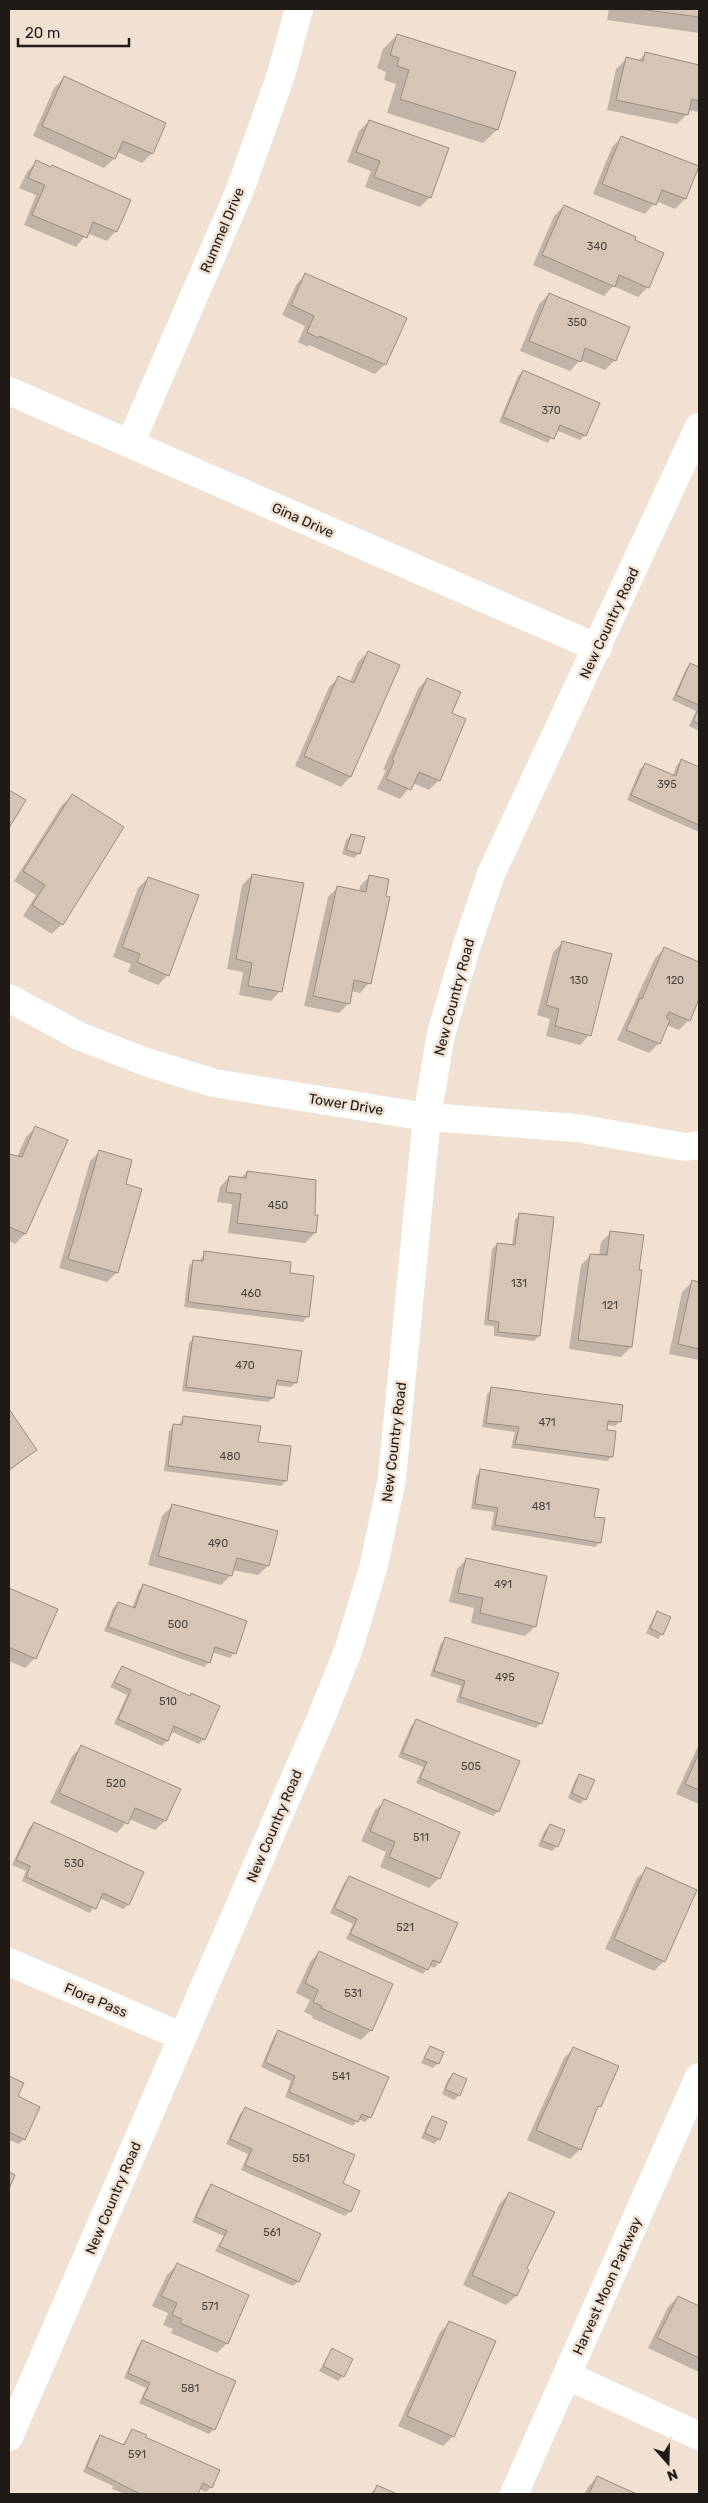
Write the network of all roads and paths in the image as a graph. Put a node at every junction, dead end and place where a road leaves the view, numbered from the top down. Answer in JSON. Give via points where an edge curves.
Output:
{"nodes":[{"id":1,"x":299,"y":9,"type":"edge"},
{"id":2,"x":9,"y":391,"type":"edge"},
{"id":3,"x":699,"y":427,"type":"edge"},
{"id":4,"x":130,"y":444,"type":"junction"},
{"id":5,"x":598,"y":648,"type":"junction"},
{"id":6,"x":9,"y":998,"type":"edge"},
{"id":7,"x":427,"y":1117,"type":"junction"},
{"id":8,"x":699,"y":1145,"type":"edge"},
{"id":9,"x":9,"y":1962,"type":"edge"},
{"id":10,"x":183,"y":2037,"type":"junction"},
{"id":11,"x":699,"y":2077,"type":"edge"},
{"id":12,"x":568,"y":2376,"type":"junction"},
{"id":13,"x":699,"y":2436,"type":"edge"},
{"id":14,"x":9,"y":2437,"type":"edge"},
{"id":15,"x":514,"y":2494,"type":"edge"}],
"edges":[{"from":1,"to":4,"type":"street","name":"Rummel Drive","via":[[281,75],[240,190]]},
{"from":2,"to":4,"type":"street","name":"Gina Drive"},
{"from":3,"to":5,"type":"street","name":"New Country Road"},
{"from":4,"to":5,"type":"street","name":"Gina Drive"},
{"from":5,"to":7,"type":"street","name":"New Country Road","via":[[491,874],[441,1034]]},
{"from":6,"to":7,"type":"street","name":"Tower Drive","via":[[79,1036],[146,1062],[214,1083]]},
{"from":7,"to":8,"type":"street","name":"Tower Drive","via":[[578,1128],[685,1147]]},
{"from":7,"to":10,"type":"street","name":"New Country Road","via":[[392,1478],[374,1566],[348,1651]]},
{"from":9,"to":10,"type":"street","name":"Flora Pass"},
{"from":10,"to":14,"type":"street","name":"New Country Road"},
{"from":11,"to":12,"type":"street","name":"Harvest Moon Parkway"},
{"from":12,"to":13,"type":"street"},
{"from":12,"to":15,"type":"street","name":"Harvest Moon Parkway"}]}
